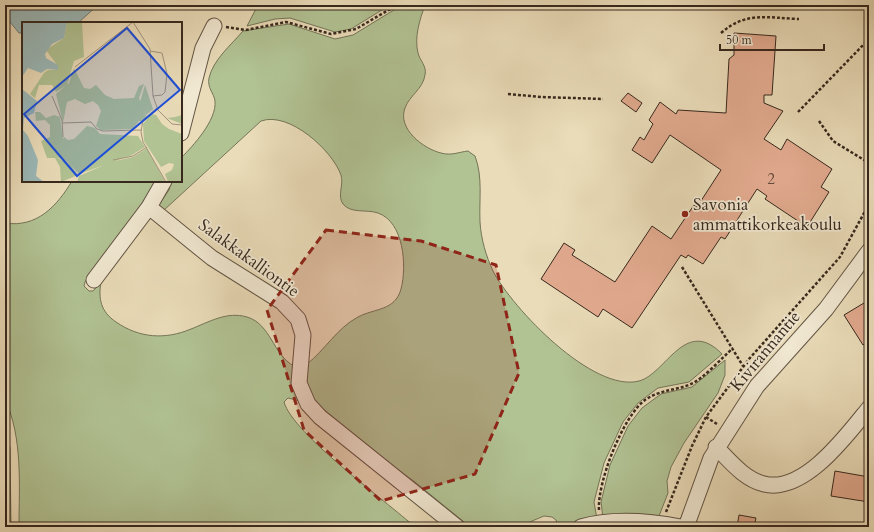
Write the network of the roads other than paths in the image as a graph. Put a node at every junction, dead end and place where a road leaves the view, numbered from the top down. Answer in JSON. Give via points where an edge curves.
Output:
{"nodes":[{"id":1,"x":214,"y":26,"type":"road end"},
{"id":2,"x":182,"y":129,"type":"edge"},
{"id":3,"x":163,"y":182,"type":"edge"},
{"id":4,"x":149,"y":207,"type":"junction"},
{"id":5,"x":869,"y":251,"type":"edge"},
{"id":6,"x":94,"y":280,"type":"dead end"},
{"id":7,"x":869,"y":408,"type":"edge"},
{"id":8,"x":716,"y":447,"type":"junction"},
{"id":9,"x":457,"y":527,"type":"edge"},
{"id":10,"x":581,"y":527,"type":"edge"},
{"id":11,"x":681,"y":527,"type":"edge"},
{"id":12,"x":686,"y":527,"type":"edge"}],
"edges":[{"from":1,"to":2,"type":"street","via":[[203,48]]},
{"from":3,"to":4,"type":"street"},
{"from":4,"to":6,"type":"street"},
{"from":4,"to":9,"type":"street","name":"Salakkakalliontie","via":[[212,258],[282,302],[298,319],[303,335],[299,383],[308,404],[320,417]]},
{"from":5,"to":8,"type":"street","name":"Kivirannantie","via":[[826,309],[757,386]]},
{"from":7,"to":8,"type":"street","via":[[810,472],[779,485],[764,484],[744,475]]},
{"from":8,"to":12,"type":"street","name":"Kivirannantie"},
{"from":10,"to":11,"type":"street","via":[[618,522],[661,523]]}]}
